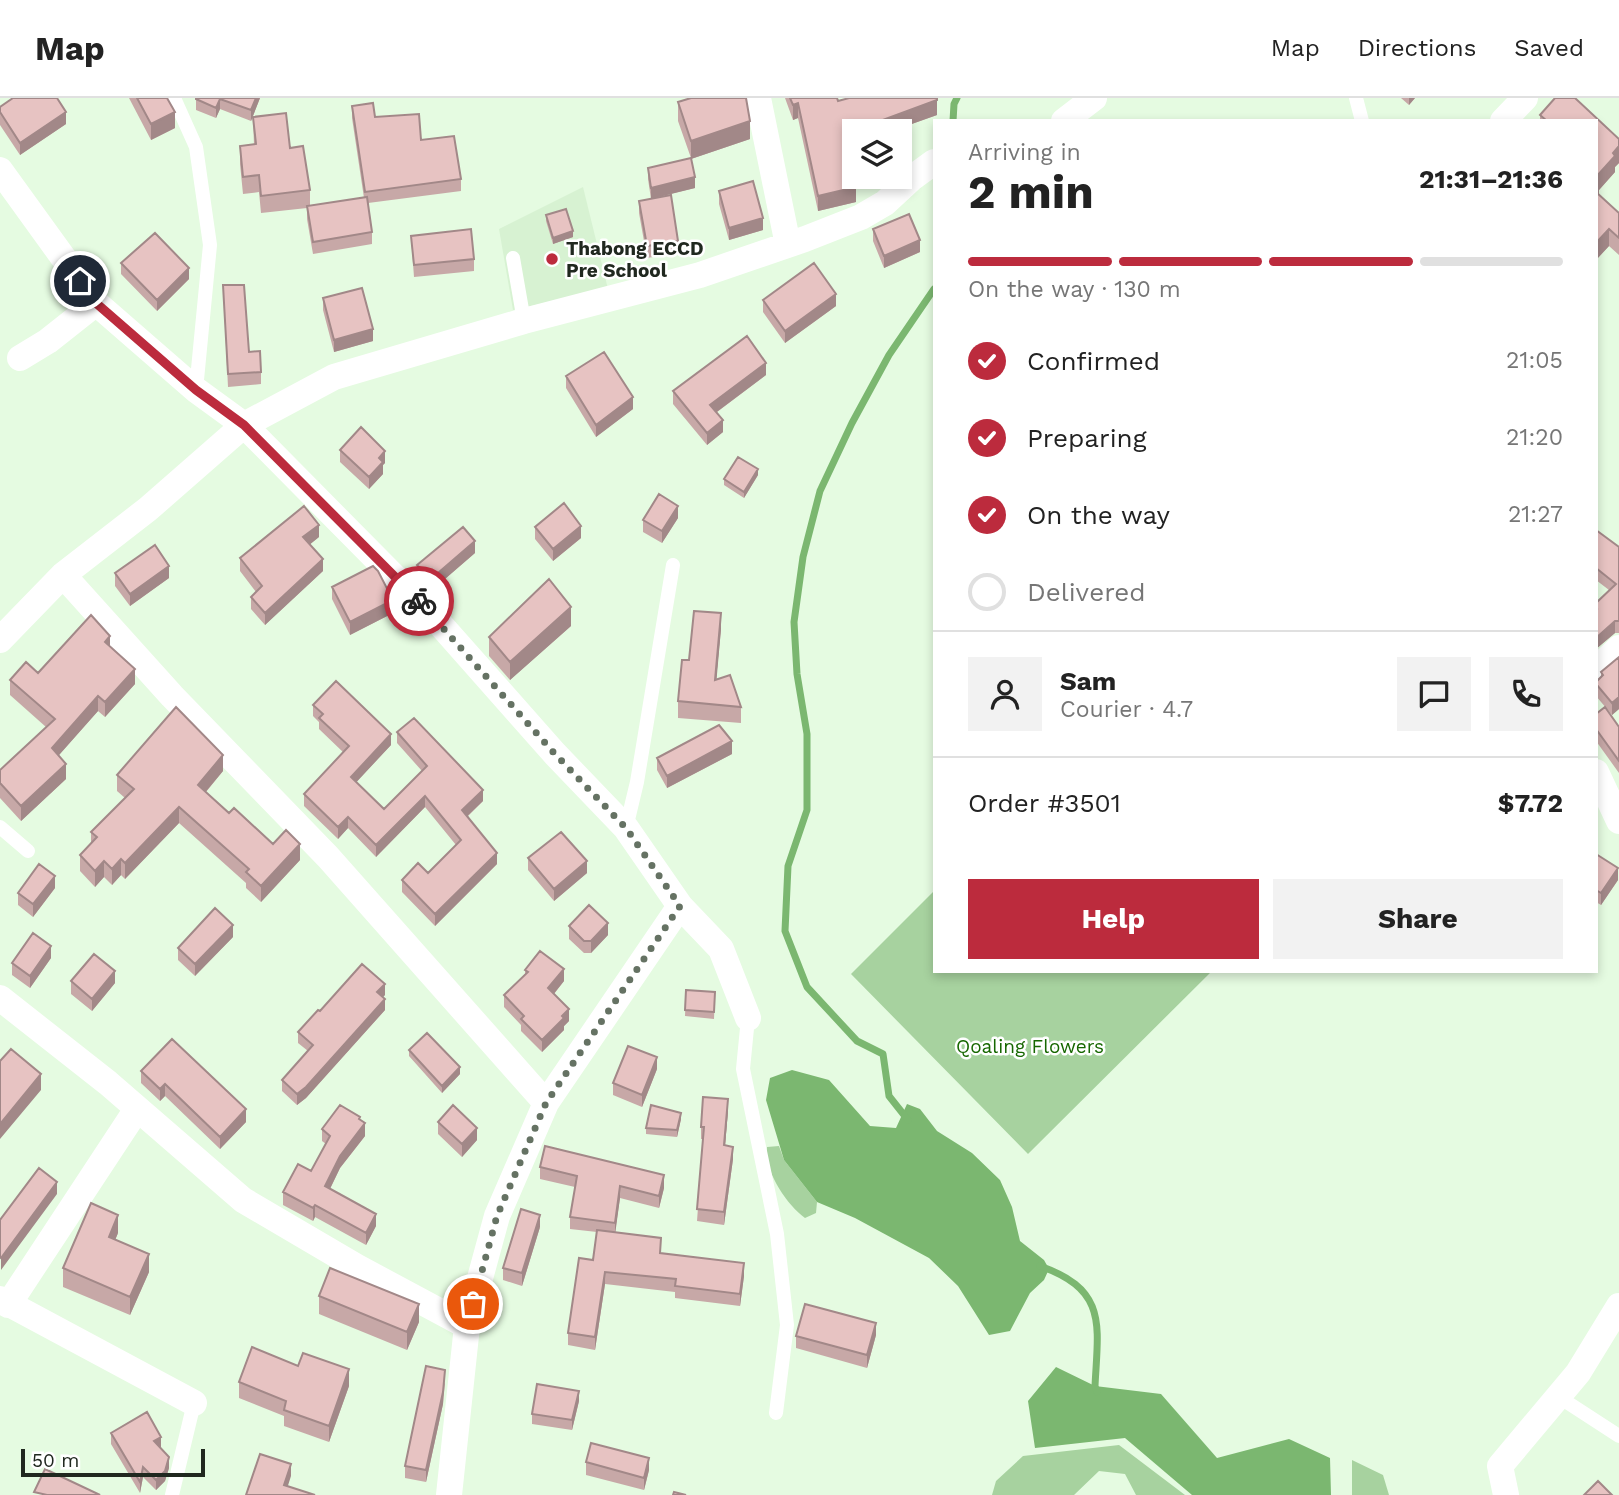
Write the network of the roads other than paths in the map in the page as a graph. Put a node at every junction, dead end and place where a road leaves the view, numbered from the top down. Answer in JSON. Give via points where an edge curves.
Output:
{"nodes":[{"id":1,"x":174,"y":98,"type":"edge"},
{"id":2,"x":758,"y":98,"type":"edge"},
{"id":3,"x":1094,"y":98,"type":"edge"},
{"id":4,"x":1356,"y":98,"type":"edge"},
{"id":5,"x":1525,"y":98,"type":"edge"},
{"id":6,"x":1066,"y":119,"type":"edge"},
{"id":7,"x":1361,"y":119,"type":"edge"},
{"id":8,"x":1505,"y":119,"type":"edge"},
{"id":9,"x":933,"y":163,"type":"edge"},
{"id":10,"x":0,"y":170,"type":"edge"},
{"id":11,"x":788,"y":245,"type":"junction"},
{"id":12,"x":513,"y":258,"type":"dead end"},
{"id":13,"x":96,"y":303,"type":"junction"},
{"id":14,"x":524,"y":321,"type":"junction"},
{"id":15,"x":20,"y":358,"type":"dead end"},
{"id":16,"x":196,"y":390,"type":"junction"},
{"id":17,"x":244,"y":425,"type":"junction"},
{"id":18,"x":673,"y":565,"type":"dead end"},
{"id":19,"x":63,"y":575,"type":"junction"},
{"id":20,"x":0,"y":640,"type":"edge"},
{"id":21,"x":1619,"y":648,"type":"edge"},
{"id":22,"x":1598,"y":667,"type":"edge"},
{"id":23,"x":1598,"y":776,"type":"edge"},
{"id":24,"x":1619,"y":821,"type":"edge"},
{"id":25,"x":0,"y":827,"type":"edge"},
{"id":26,"x":626,"y":828,"type":"junction"},
{"id":27,"x":28,"y":851,"type":"dead end"},
{"id":28,"x":680,"y":906,"type":"junction"},
{"id":29,"x":0,"y":998,"type":"edge"},
{"id":30,"x":748,"y":1018,"type":"joint"},
{"id":31,"x":546,"y":1103,"type":"junction"},
{"id":32,"x":137,"y":1109,"type":"junction"},
{"id":33,"x":4,"y":1302,"type":"edge"},
{"id":34,"x":1619,"y":1306,"type":"edge"},
{"id":35,"x":467,"y":1326,"type":"junction"},
{"id":36,"x":1559,"y":1396,"type":"junction"},
{"id":37,"x":194,"y":1403,"type":"joint"},
{"id":38,"x":776,"y":1413,"type":"dead end"},
{"id":39,"x":1619,"y":1436,"type":"edge"},
{"id":40,"x":172,"y":1495,"type":"edge"},
{"id":41,"x":449,"y":1495,"type":"edge"},
{"id":42,"x":1506,"y":1495,"type":"edge"}],
"edges":[{"from":1,"to":16,"type":"lane","via":[[196,147],[210,245]]},
{"from":2,"to":11,"type":"street"},
{"from":3,"to":6,"type":"street"},
{"from":4,"to":7,"type":"lane"},
{"from":5,"to":8,"type":"street"},
{"from":9,"to":11,"type":"street","via":[[861,217]]},
{"from":10,"to":13,"type":"street"},
{"from":11,"to":14,"type":"street","via":[[699,275]]},
{"from":12,"to":14,"type":"lane"},
{"from":13,"to":15,"type":"street"},
{"from":13,"to":16,"type":"street"},
{"from":14,"to":17,"type":"street","via":[[334,377]]},
{"from":16,"to":17,"type":"street"},
{"from":17,"to":19,"type":"street"},
{"from":17,"to":26,"type":"street","via":[[432,615]]},
{"from":18,"to":26,"type":"lane"},
{"from":19,"to":20,"type":"street"},
{"from":19,"to":31,"type":"street","via":[[328,857]]},
{"from":21,"to":22,"type":"street"},
{"from":23,"to":24,"type":"street"},
{"from":25,"to":27,"type":"lane"},
{"from":26,"to":28,"type":"street"},
{"from":28,"to":30,"type":"street","via":[[722,949]]},
{"from":28,"to":31,"type":"street"},
{"from":29,"to":32,"type":"street"},
{"from":30,"to":38,"type":"lane","via":[[743,1069],[776,1234],[787,1325]]},
{"from":31,"to":35,"type":"street","via":[[497,1216]]},
{"from":32,"to":33,"type":"street"},
{"from":32,"to":35,"type":"street","via":[[243,1200]]},
{"from":33,"to":37,"type":"street"},
{"from":34,"to":36,"type":"street"},
{"from":35,"to":41,"type":"street"},
{"from":36,"to":39,"type":"lane"},
{"from":36,"to":42,"type":"street","via":[[1500,1466]]},
{"from":37,"to":40,"type":"lane"}]}
